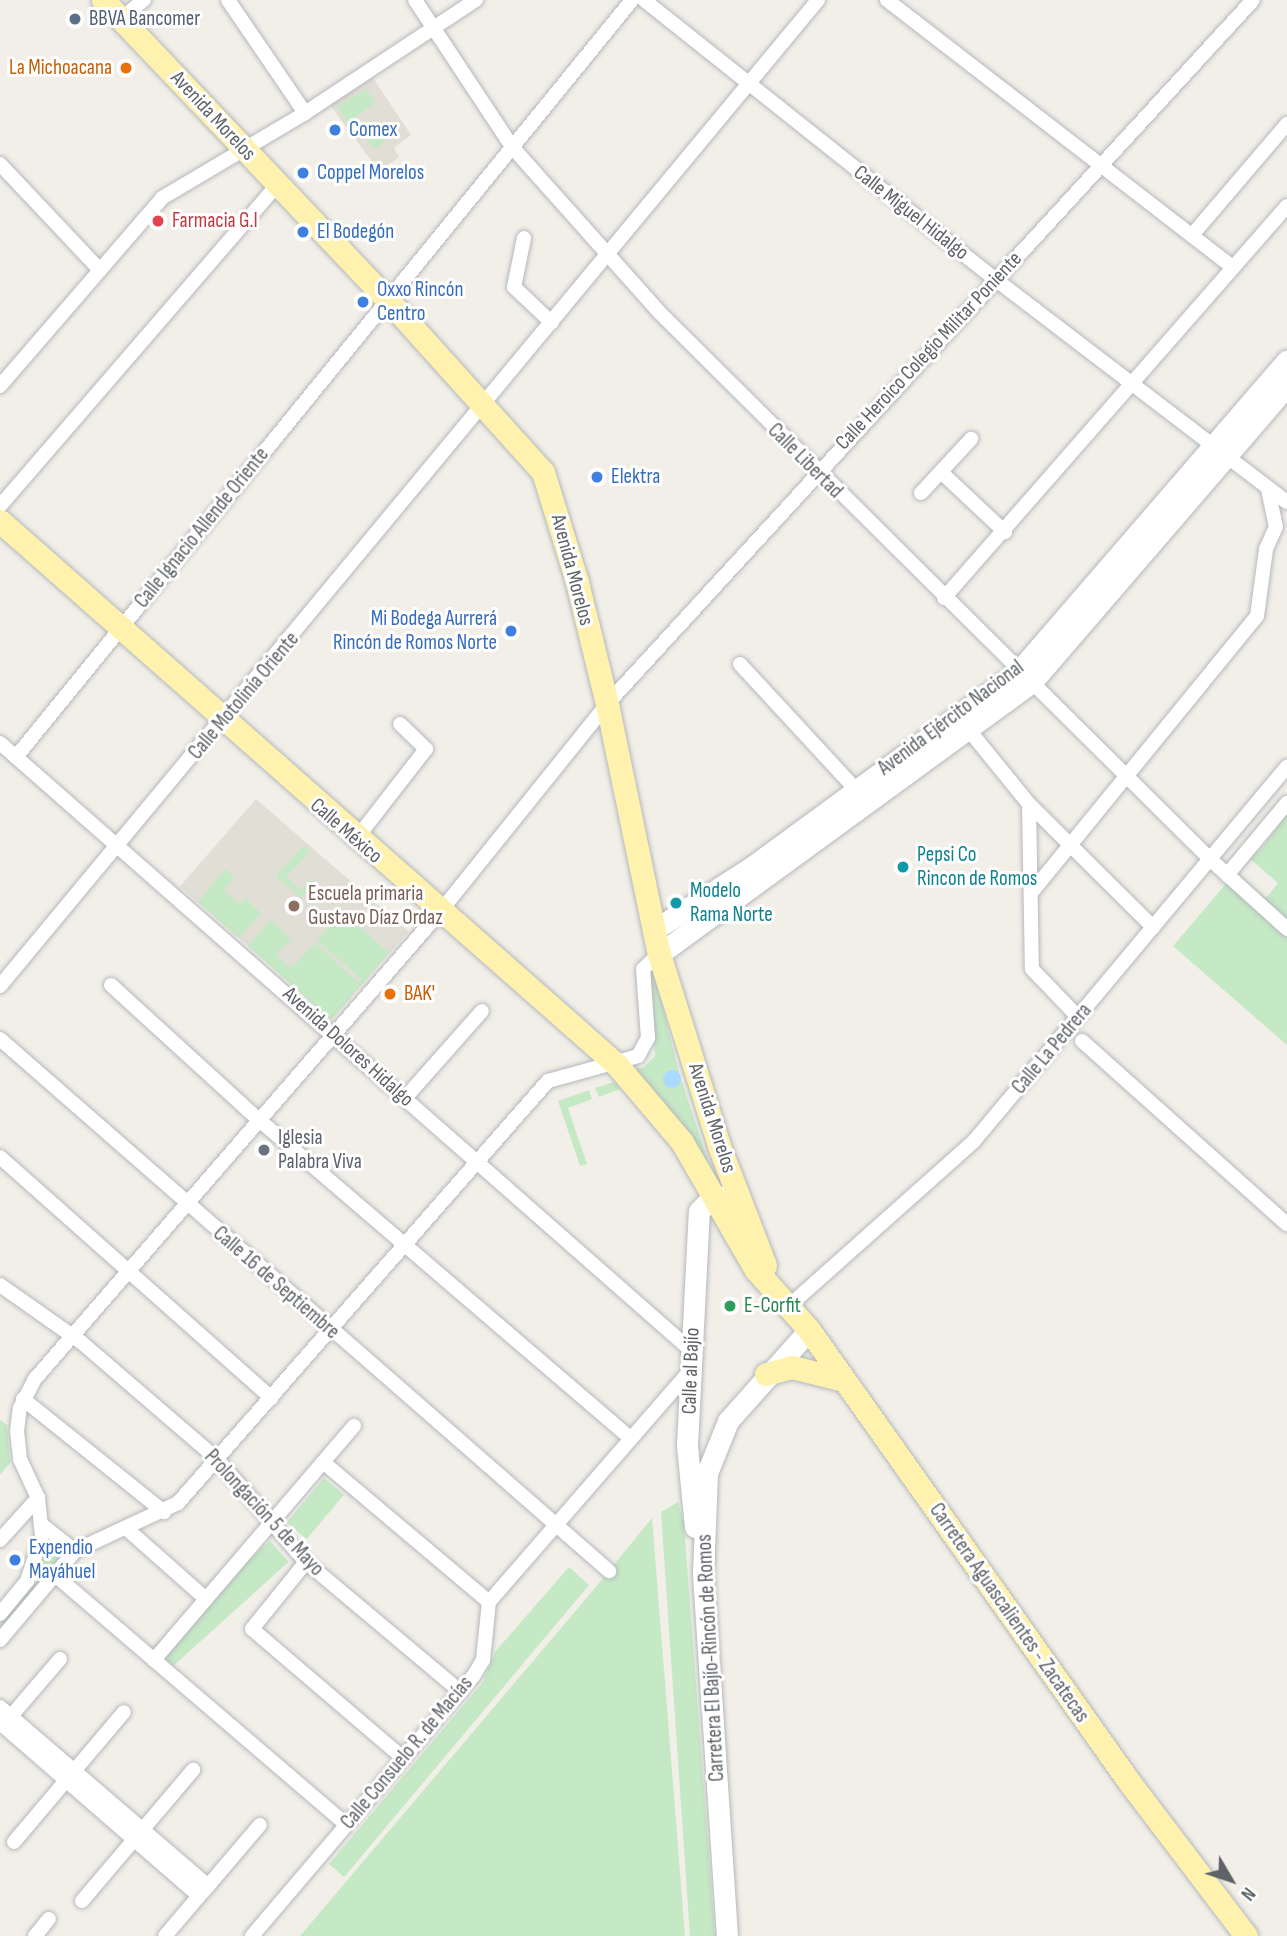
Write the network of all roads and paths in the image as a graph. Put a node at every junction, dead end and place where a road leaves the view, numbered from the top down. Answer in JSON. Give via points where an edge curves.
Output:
{"nodes":[{"id":1,"x":103,"y":0,"type":"edge"},
{"id":2,"x":144,"y":0,"type":"edge"},
{"id":3,"x":228,"y":0,"type":"edge"},
{"id":4,"x":415,"y":0,"type":"edge"},
{"id":5,"x":476,"y":0,"type":"edge"},
{"id":6,"x":632,"y":0,"type":"edge"},
{"id":7,"x":644,"y":0,"type":"edge"},
{"id":8,"x":818,"y":0,"type":"edge"},
{"id":9,"x":887,"y":0,"type":"edge"},
{"id":10,"x":1253,"y":0,"type":"edge"},
{"id":11,"x":121,"y":19,"type":"junction"},
{"id":12,"x":434,"y":31,"type":"junction"},
{"id":13,"x":749,"y":85,"type":"junction"},
{"id":14,"x":305,"y":113,"type":"junction"},
{"id":15,"x":1287,"y":124,"type":"edge"},
{"id":16,"x":513,"y":148,"type":"junction"},
{"id":17,"x":245,"y":149,"type":"junction"},
{"id":18,"x":1100,"y":166,"type":"junction"},
{"id":19,"x":1,"y":167,"type":"edge"},
{"id":20,"x":277,"y":184,"type":"junction"},
{"id":21,"x":1287,"y":206,"type":"edge"},
{"id":22,"x":1193,"y":234,"type":"junction"},
{"id":23,"x":524,"y":238,"type":"dead end"},
{"id":24,"x":609,"y":254,"type":"junction"},
{"id":25,"x":1233,"y":267,"type":"junction"},
{"id":26,"x":100,"y":270,"type":"junction"},
{"id":27,"x":995,"y":279,"type":"junction"},
{"id":28,"x":388,"y":300,"type":"junction"},
{"id":29,"x":552,"y":323,"type":"junction"},
{"id":30,"x":1287,"y":361,"type":"edge"},
{"id":31,"x":1132,"y":384,"type":"junction"},
{"id":32,"x":1287,"y":385,"type":"edge"},
{"id":33,"x":0,"y":386,"type":"edge"},
{"id":34,"x":484,"y":404,"type":"junction"},
{"id":35,"x":971,"y":439,"type":"dead end"},
{"id":36,"x":1219,"y":454,"type":"junction"},
{"id":37,"x":941,"y":472,"type":"junction"},
{"id":38,"x":817,"y":473,"type":"junction"},
{"id":39,"x":1268,"y":489,"type":"junction"},
{"id":40,"x":921,"y":493,"type":"dead end"},
{"id":41,"x":1287,"y":502,"type":"edge"},
{"id":42,"x":0,"y":506,"type":"edge"},
{"id":43,"x":0,"y":521,"type":"edge"},
{"id":44,"x":1281,"y":523,"type":"edge"},
{"id":45,"x":1005,"y":532,"type":"junction"},
{"id":46,"x":944,"y":598,"type":"junction"},
{"id":47,"x":120,"y":629,"type":"junction"},
{"id":48,"x":740,"y":664,"type":"dead end"},
{"id":49,"x":1025,"y":677,"type":"junction"},
{"id":50,"x":607,"y":704,"type":"junction"},
{"id":51,"x":223,"y":721,"type":"junction"},
{"id":52,"x":400,"y":724,"type":"dead end"},
{"id":53,"x":968,"y":729,"type":"junction"},
{"id":54,"x":0,"y":743,"type":"edge"},
{"id":55,"x":16,"y":757,"type":"junction"},
{"id":56,"x":1287,"y":766,"type":"edge"},
{"id":57,"x":1126,"y":777,"type":"junction"},
{"id":58,"x":862,"y":796,"type":"junction"},
{"id":59,"x":1287,"y":803,"type":"edge"},
{"id":60,"x":1029,"y":804,"type":"junction"},
{"id":61,"x":356,"y":839,"type":"junction"},
{"id":62,"x":120,"y":844,"type":"junction"},
{"id":63,"x":1069,"y":844,"type":"junction"},
{"id":64,"x":1211,"y":860,"type":"junction"},
{"id":65,"x":758,"y":872,"type":"junction"},
{"id":66,"x":1227,"y":875,"type":"junction"},
{"id":67,"x":1031,"y":892,"type":"junction"},
{"id":68,"x":440,"y":912,"type":"junction"},
{"id":69,"x":1153,"y":927,"type":"junction"},
{"id":70,"x":1287,"y":929,"type":"edge"},
{"id":71,"x":654,"y":930,"type":"junction"},
{"id":72,"x":659,"y":954,"type":"junction"},
{"id":73,"x":111,"y":985,"type":"dead end"},
{"id":74,"x":0,"y":986,"type":"edge"},
{"id":75,"x":482,"y":1011,"type":"dead end"},
{"id":76,"x":1078,"y":1017,"type":"junction"},
{"id":77,"x":332,"y":1034,"type":"junction"},
{"id":78,"x":0,"y":1039,"type":"edge"},
{"id":79,"x":1082,"y":1041,"type":"dead end"},
{"id":80,"x":617,"y":1065,"type":"junction"},
{"id":81,"x":405,"y":1098,"type":"junction"},
{"id":82,"x":258,"y":1119,"type":"junction"},
{"id":83,"x":1,"y":1159,"type":"edge"},
{"id":84,"x":476,"y":1160,"type":"junction"},
{"id":85,"x":736,"y":1195,"type":"junction"},
{"id":86,"x":712,"y":1198,"type":"junction"},
{"id":87,"x":186,"y":1205,"type":"junction"},
{"id":88,"x":1287,"y":1224,"type":"edge"},
{"id":89,"x":405,"y":1245,"type":"junction"},
{"id":90,"x":129,"y":1273,"type":"junction"},
{"id":91,"x":0,"y":1285,"type":"edge"},
{"id":92,"x":782,"y":1296,"type":"junction"},
{"id":93,"x":330,"y":1331,"type":"junction"},
{"id":94,"x":809,"y":1331,"type":"junction"},
{"id":95,"x":73,"y":1336,"type":"junction"},
{"id":96,"x":694,"y":1359,"type":"junction"},
{"id":97,"x":766,"y":1374,"type":"junction"},
{"id":98,"x":844,"y":1380,"type":"junction"},
{"id":99,"x":271,"y":1398,"type":"junction"},
{"id":100,"x":23,"y":1399,"type":"junction"},
{"id":101,"x":354,"y":1426,"type":"dead end"},
{"id":102,"x":631,"y":1438,"type":"junction"},
{"id":103,"x":217,"y":1458,"type":"junction"},
{"id":104,"x":323,"y":1462,"type":"junction"},
{"id":105,"x":38,"y":1498,"type":"junction"},
{"id":106,"x":164,"y":1512,"type":"junction"},
{"id":107,"x":272,"y":1522,"type":"junction"},
{"id":108,"x":42,"y":1525,"type":"junction"},
{"id":109,"x":554,"y":1526,"type":"junction"},
{"id":110,"x":127,"y":1529,"type":"junction"},
{"id":111,"x":0,"y":1540,"type":"edge"},
{"id":112,"x":75,"y":1551,"type":"junction"},
{"id":113,"x":306,"y":1562,"type":"junction"},
{"id":114,"x":609,"y":1571,"type":"dead end"},
{"id":115,"x":55,"y":1574,"type":"junction"},
{"id":116,"x":703,"y":1574,"type":"junction"},
{"id":117,"x":205,"y":1598,"type":"junction"},
{"id":118,"x":489,"y":1602,"type":"junction"},
{"id":119,"x":0,"y":1614,"type":"edge"},
{"id":120,"x":0,"y":1640,"type":"edge"},
{"id":121,"x":60,"y":1659,"type":"dead end"},
{"id":122,"x":154,"y":1660,"type":"junction"},
{"id":123,"x":461,"y":1692,"type":"junction"},
{"id":124,"x":124,"y":1712,"type":"dead end"},
{"id":125,"x":3,"y":1721,"type":"edge"},
{"id":126,"x":403,"y":1758,"type":"junction"},
{"id":127,"x":194,"y":1770,"type":"dead end"},
{"id":128,"x":70,"y":1776,"type":"junction"},
{"id":129,"x":260,"y":1825,"type":"dead end"},
{"id":130,"x":346,"y":1825,"type":"junction"},
{"id":131,"x":138,"y":1834,"type":"junction"},
{"id":132,"x":14,"y":1842,"type":"dead end"},
{"id":133,"x":203,"y":1891,"type":"junction"},
{"id":134,"x":82,"y":1901,"type":"dead end"},
{"id":135,"x":50,"y":1919,"type":"dead end"},
{"id":136,"x":35,"y":1936,"type":"edge"},
{"id":137,"x":165,"y":1936,"type":"edge"},
{"id":138,"x":252,"y":1936,"type":"edge"},
{"id":139,"x":727,"y":1936,"type":"edge"},
{"id":140,"x":1246,"y":1936,"type":"edge"}],
"edges":[{"from":1,"to":11,"type":"main road","name":"Avenida Morelos"},
{"from":2,"to":11,"type":"street"},
{"from":3,"to":14,"type":"street"},
{"from":4,"to":12,"type":"street","name":"Calle Libertad"},
{"from":5,"to":12,"type":"street"},
{"from":6,"to":16,"type":"street","name":"Calle Ignacio Allende Oriente"},
{"from":7,"to":13,"type":"street","name":"Calle Miguel Hidalgo"},
{"from":8,"to":13,"type":"street","name":"Calle Motolinía Oriente"},
{"from":9,"to":18,"type":"street"},
{"from":10,"to":18,"type":"street","name":"Calle Heroico Colegio Militar Poniente"},
{"from":11,"to":17,"type":"main road","name":"Avenida Morelos"},
{"from":12,"to":14,"type":"street"},
{"from":12,"to":16,"type":"street","name":"Calle Libertad"},
{"from":13,"to":24,"type":"street","name":"Calle Motolinía Oriente"},
{"from":13,"to":27,"type":"street","name":"Calle Miguel Hidalgo"},
{"from":14,"to":17,"type":"street"},
{"from":15,"to":22,"type":"street"},
{"from":16,"to":24,"type":"street","name":"Calle Libertad"},
{"from":16,"to":28,"type":"street","name":"Calle Ignacio Allende Oriente"},
{"from":17,"to":20,"type":"main road","name":"Avenida Morelos"},
{"from":17,"to":26,"type":"street","via":[[162,198]]},
{"from":18,"to":22,"type":"street"},
{"from":18,"to":27,"type":"street","name":"Calle Heroico Colegio Militar Poniente"},
{"from":19,"to":26,"type":"street"},
{"from":20,"to":28,"type":"main road","name":"Avenida Morelos"},
{"from":20,"to":42,"type":"street"},
{"from":21,"to":25,"type":"street"},
{"from":22,"to":25,"type":"street"},
{"from":23,"to":29,"type":"street","via":[[514,287]]},
{"from":24,"to":29,"type":"street","name":"Calle Motolinía Oriente"},
{"from":24,"to":38,"type":"street","name":"Calle Libertad","via":[[659,312]]},
{"from":25,"to":31,"type":"street"},
{"from":26,"to":33,"type":"street"},
{"from":27,"to":31,"type":"street","name":"Calle Miguel Hidalgo"},
{"from":27,"to":38,"type":"street","name":"Calle Heroico Colegio Militar Poniente"},
{"from":28,"to":34,"type":"main road","name":"Avenida Morelos"},
{"from":28,"to":47,"type":"street","name":"Calle Ignacio Allende Oriente"},
{"from":29,"to":34,"type":"street","name":"Calle Motolinía Oriente"},
{"from":30,"to":36,"type":"main road","name":"Avenida Ejército Nacional"},
{"from":31,"to":36,"type":"street","name":"Calle Miguel Hidalgo"},
{"from":31,"to":45,"type":"street"},
{"from":32,"to":36,"type":"main road","name":"Avenida Ejército Nacional"},
{"from":34,"to":50,"type":"main road","name":"Avenida Morelos","via":[[548,482]]},
{"from":34,"to":51,"type":"street","name":"Calle Motolinía Oriente"},
{"from":35,"to":37,"type":"street"},
{"from":36,"to":39,"type":"street"},
{"from":36,"to":49,"type":"main road","name":"Avenida Ejército Nacional"},
{"from":37,"to":40,"type":"street"},
{"from":37,"to":45,"type":"street"},
{"from":38,"to":46,"type":"street","name":"Calle Libertad"},
{"from":38,"to":50,"type":"street","name":"Calle Heroico Colegio Militar Poniente"},
{"from":39,"to":41,"type":"street"},
{"from":39,"to":44,"type":"street"},
{"from":43,"to":47,"type":"main road","name":"Calle México"},
{"from":44,"to":57,"type":"street","via":[[1266,549],[1258,616]]},
{"from":45,"to":46,"type":"street"},
{"from":46,"to":49,"type":"street","name":"Calle Libertad"},
{"from":47,"to":51,"type":"main road","name":"Calle México"},
{"from":47,"to":55,"type":"street","name":"Calle Ignacio Allende Oriente"},
{"from":48,"to":58,"type":"street"},
{"from":49,"to":53,"type":"main road","name":"Avenida Ejército Nacional"},
{"from":49,"to":57,"type":"street","name":"Calle Libertad"},
{"from":49,"to":58,"type":"main road","name":"Avenida Ejército Nacional"},
{"from":50,"to":68,"type":"street","name":"Calle Heroico Colegio Militar Poniente"},
{"from":50,"to":71,"type":"main road","name":"Avenida Morelos"},
{"from":51,"to":61,"type":"main road","name":"Calle México"},
{"from":51,"to":62,"type":"street","name":"Calle Motolinía Oriente"},
{"from":52,"to":61,"type":"street","via":[[426,749]]},
{"from":53,"to":58,"type":"main road","name":"Avenida Ejército Nacional"},
{"from":53,"to":60,"type":"street"},
{"from":54,"to":55,"type":"street","name":"Avenida Dolores Hidalgo"},
{"from":55,"to":62,"type":"street","name":"Avenida Dolores Hidalgo"},
{"from":56,"to":64,"type":"street","name":"Calle La Pedrera"},
{"from":57,"to":63,"type":"street"},
{"from":57,"to":64,"type":"street","name":"Calle Libertad"},
{"from":58,"to":65,"type":"main road","name":"Avenida Ejército Nacional"},
{"from":59,"to":66,"type":"street"},
{"from":60,"to":63,"type":"street"},
{"from":60,"to":67,"type":"street"},
{"from":61,"to":68,"type":"main road","name":"Calle México"},
{"from":62,"to":74,"type":"street","name":"Calle Motolinía Oriente"},
{"from":62,"to":77,"type":"street","name":"Avenida Dolores Hidalgo"},
{"from":63,"to":67,"type":"street"},
{"from":63,"to":69,"type":"street"},
{"from":64,"to":66,"type":"street","name":"Calle Libertad"},
{"from":64,"to":69,"type":"street","name":"Calle La Pedrera"},
{"from":65,"to":71,"type":"main road","name":"Avenida Ejército Nacional"},
{"from":65,"to":72,"type":"main road","name":"Avenida Ejército Nacional"},
{"from":66,"to":70,"type":"street","name":"Calle Libertad"},
{"from":67,"to":76,"type":"street","via":[[1030,962],[1035,976]]},
{"from":68,"to":77,"type":"street","name":"Calle Heroico Colegio Militar Poniente"},
{"from":68,"to":80,"type":"main road","name":"Calle México"},
{"from":69,"to":76,"type":"street","name":"Calle La Pedrera"},
{"from":71,"to":72,"type":"main road","name":"Avenida Morelos"},
{"from":72,"to":80,"type":"street","via":[[643,969],[648,1038],[644,1048]]},
{"from":72,"to":85,"type":"main road","name":"Avenida Morelos"},
{"from":73,"to":82,"type":"street"},
{"from":75,"to":81,"type":"street"},
{"from":76,"to":92,"type":"street","name":"Calle La Pedrera","via":[[959,1157]]},
{"from":77,"to":81,"type":"street","name":"Avenida Dolores Hidalgo"},
{"from":77,"to":82,"type":"street","name":"Calle Heroico Colegio Militar Poniente"},
{"from":78,"to":87,"type":"street","name":"Calle 16 de Septiembre"},
{"from":79,"to":88,"type":"street"},
{"from":80,"to":84,"type":"street","via":[[548,1081]]},
{"from":80,"to":86,"type":"main road","name":"Calle México","via":[[682,1142]]},
{"from":81,"to":84,"type":"street","name":"Avenida Dolores Hidalgo"},
{"from":82,"to":87,"type":"street","name":"Calle Heroico Colegio Militar Poniente"},
{"from":82,"to":89,"type":"street"},
{"from":83,"to":90,"type":"street"},
{"from":84,"to":89,"type":"street"},
{"from":84,"to":96,"type":"street","name":"Avenida Dolores Hidalgo"},
{"from":85,"to":86,"type":"main road"},
{"from":85,"to":92,"type":"main road","name":"Avenida Morelos"},
{"from":86,"to":92,"type":"main road","name":"Calle México","via":[[756,1270]]},
{"from":86,"to":96,"type":"main road","name":"Calle al Bajío","via":[[699,1210]]},
{"from":87,"to":90,"type":"street","name":"Calle Heroico Colegio Militar Poniente"},
{"from":87,"to":93,"type":"street","name":"Calle 16 de Septiembre"},
{"from":89,"to":93,"type":"street"},
{"from":89,"to":102,"type":"street"},
{"from":90,"to":95,"type":"street","name":"Calle Heroico Colegio Militar Poniente"},
{"from":90,"to":99,"type":"street"},
{"from":91,"to":95,"type":"street","name":"Prolongación 5 de Mayo"},
{"from":92,"to":94,"type":"main road","name":"Carretera Aguascalientes - Zacatecas"},
{"from":93,"to":99,"type":"street"},
{"from":93,"to":109,"type":"street","name":"Calle 16 de Septiembre"},
{"from":94,"to":97,"type":"main road","name":"Carretera El Bajío-Rincón de Romos"},
{"from":94,"to":98,"type":"main road","name":"Carretera Aguascalientes - Zacatecas"},
{"from":95,"to":100,"type":"street","name":"Calle Heroico Colegio Militar Poniente"},
{"from":95,"to":103,"type":"street","name":"Prolongación 5 de Mayo"},
{"from":96,"to":102,"type":"street"},
{"from":96,"to":116,"type":"main road","name":"Calle al Bajío","via":[[687,1480]]},
{"from":97,"to":98,"type":"main road","via":[[792,1367]]},
{"from":97,"to":116,"type":"main road","name":"Carretera El Bajío-Rincón de Romos","via":[[728,1421],[710,1460]]},
{"from":98,"to":140,"type":"main road","name":"Carretera Aguascalientes - Zacatecas","via":[[1130,1783]]},
{"from":99,"to":103,"type":"street"},
{"from":100,"to":105,"type":"street","via":[[18,1446]]},
{"from":100,"to":106,"type":"street"},
{"from":101,"to":104,"type":"street"},
{"from":102,"to":109,"type":"street"},
{"from":103,"to":106,"type":"street"},
{"from":103,"to":107,"type":"street","name":"Prolongación 5 de Mayo"},
{"from":104,"to":107,"type":"street"},
{"from":104,"to":118,"type":"street"},
{"from":105,"to":108,"type":"street"},
{"from":105,"to":111,"type":"street"},
{"from":106,"to":110,"type":"street"},
{"from":107,"to":113,"type":"street","name":"Prolongación 5 de Mayo"},
{"from":107,"to":117,"type":"street"},
{"from":108,"to":112,"type":"street"},
{"from":108,"to":119,"type":"street","via":[[35,1564]]},
{"from":109,"to":114,"type":"street","name":"Calle 16 de Septiembre"},
{"from":109,"to":118,"type":"street"},
{"from":110,"to":112,"type":"street"},
{"from":110,"to":117,"type":"street"},
{"from":112,"to":115,"type":"street"},
{"from":113,"to":123,"type":"street","name":"Prolongación 5 de Mayo"},
{"from":113,"to":126,"type":"street","via":[[252,1629]]},
{"from":115,"to":120,"type":"street"},
{"from":115,"to":122,"type":"street"},
{"from":116,"to":139,"type":"main road","name":"Carretera El Bajío-Rincón de Romos"},
{"from":117,"to":122,"type":"street"},
{"from":118,"to":123,"type":"street","name":"Calle Consuelo R. de Macías","via":[[483,1660]]},
{"from":121,"to":125,"type":"street"},
{"from":122,"to":130,"type":"street"},
{"from":123,"to":126,"type":"street","name":"Calle Consuelo R. de Macías"},
{"from":124,"to":128,"type":"street"},
{"from":125,"to":128,"type":"street"},
{"from":126,"to":130,"type":"street","name":"Calle Consuelo R. de Macías"},
{"from":127,"to":131,"type":"street"},
{"from":128,"to":131,"type":"street"},
{"from":128,"to":132,"type":"street"},
{"from":129,"to":133,"type":"street"},
{"from":130,"to":138,"type":"street","name":"Calle Consuelo R. de Macías"},
{"from":131,"to":133,"type":"street"},
{"from":131,"to":134,"type":"street"},
{"from":133,"to":137,"type":"street"},
{"from":135,"to":136,"type":"street"}]}
